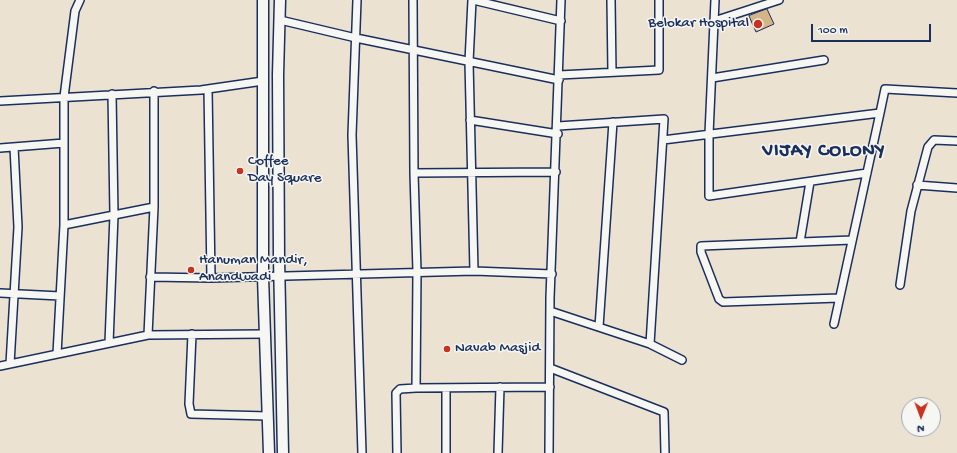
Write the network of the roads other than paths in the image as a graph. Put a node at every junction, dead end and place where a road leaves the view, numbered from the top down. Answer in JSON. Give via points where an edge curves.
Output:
{"nodes":[{"id":1,"x":80,"y":0,"type":"edge"},
{"id":2,"x":263,"y":0,"type":"edge"},
{"id":3,"x":280,"y":0,"type":"edge"},
{"id":4,"x":357,"y":0,"type":"edge"},
{"id":5,"x":413,"y":0,"type":"edge"},
{"id":6,"x":472,"y":0,"type":"edge"},
{"id":7,"x":561,"y":0,"type":"edge"},
{"id":8,"x":612,"y":0,"type":"edge"},
{"id":9,"x":660,"y":0,"type":"edge"},
{"id":10,"x":715,"y":0,"type":"edge"},
{"id":11,"x":779,"y":0,"type":"edge"},
{"id":12,"x":280,"y":20,"type":"junction"},
{"id":13,"x":561,"y":21,"type":"junction"},
{"id":14,"x":714,"y":21,"type":"junction"},
{"id":15,"x":356,"y":38,"type":"junction"},
{"id":16,"x":412,"y":50,"type":"junction"},
{"id":17,"x":824,"y":60,"type":"dead end"},
{"id":18,"x":469,"y":62,"type":"junction"},
{"id":19,"x":612,"y":72,"type":"junction"},
{"id":20,"x":559,"y":78,"type":"junction"},
{"id":21,"x":712,"y":78,"type":"junction"},
{"id":22,"x":263,"y":81,"type":"junction"},
{"id":23,"x":208,"y":89,"type":"junction"},
{"id":24,"x":154,"y":91,"type":"junction"},
{"id":25,"x":957,"y":93,"type":"edge"},
{"id":26,"x":112,"y":94,"type":"junction"},
{"id":27,"x":64,"y":97,"type":"junction"},
{"id":28,"x":0,"y":101,"type":"edge"},
{"id":29,"x":880,"y":113,"type":"junction"},
{"id":30,"x":470,"y":120,"type":"junction"},
{"id":31,"x":613,"y":122,"type":"junction"},
{"id":32,"x":558,"y":126,"type":"junction"},
{"id":33,"x":558,"y":134,"type":"junction"},
{"id":34,"x":709,"y":134,"type":"junction"},
{"id":35,"x":663,"y":140,"type":"junction"},
{"id":36,"x":957,"y":141,"type":"edge"},
{"id":37,"x":64,"y":144,"type":"junction"},
{"id":38,"x":14,"y":147,"type":"junction"},
{"id":39,"x":0,"y":148,"type":"edge"},
{"id":40,"x":414,"y":172,"type":"junction"},
{"id":41,"x":556,"y":172,"type":"junction"},
{"id":42,"x":470,"y":173,"type":"junction"},
{"id":43,"x":866,"y":174,"type":"junction"},
{"id":44,"x":810,"y":182,"type":"junction"},
{"id":45,"x":917,"y":185,"type":"junction"},
{"id":46,"x":957,"y":188,"type":"edge"},
{"id":47,"x":154,"y":207,"type":"junction"},
{"id":48,"x":114,"y":215,"type":"junction"},
{"id":49,"x":64,"y":225,"type":"junction"},
{"id":50,"x":852,"y":240,"type":"junction"},
{"id":51,"x":800,"y":242,"type":"junction"},
{"id":52,"x":474,"y":271,"type":"junction"},
{"id":53,"x":417,"y":272,"type":"junction"},
{"id":54,"x":356,"y":274,"type":"junction"},
{"id":55,"x":552,"y":274,"type":"junction"},
{"id":56,"x":279,"y":276,"type":"junction"},
{"id":57,"x":150,"y":277,"type":"junction"},
{"id":58,"x":263,"y":277,"type":"junction"},
{"id":59,"x":211,"y":278,"type":"junction"},
{"id":60,"x":900,"y":285,"type":"dead end"},
{"id":61,"x":0,"y":293,"type":"edge"},
{"id":62,"x":13,"y":294,"type":"junction"},
{"id":63,"x":60,"y":296,"type":"junction"},
{"id":64,"x":839,"y":298,"type":"junction"},
{"id":65,"x":550,"y":311,"type":"junction"},
{"id":66,"x":834,"y":324,"type":"dead end"},
{"id":67,"x":599,"y":327,"type":"junction"},
{"id":68,"x":192,"y":334,"type":"junction"},
{"id":69,"x":265,"y":334,"type":"junction"},
{"id":70,"x":148,"y":335,"type":"junction"},
{"id":71,"x":109,"y":343,"type":"junction"},
{"id":72,"x":650,"y":344,"type":"junction"},
{"id":73,"x":57,"y":354,"type":"junction"},
{"id":74,"x":682,"y":360,"type":"dead end"},
{"id":75,"x":10,"y":364,"type":"junction"},
{"id":76,"x":0,"y":366,"type":"edge"},
{"id":77,"x":550,"y":368,"type":"junction"},
{"id":78,"x":550,"y":386,"type":"junction"},
{"id":79,"x":500,"y":387,"type":"junction"},
{"id":80,"x":416,"y":388,"type":"junction"},
{"id":81,"x":446,"y":389,"type":"junction"},
{"id":82,"x":268,"y":416,"type":"junction"},
{"id":83,"x":269,"y":453,"type":"edge"},
{"id":84,"x":283,"y":453,"type":"edge"},
{"id":85,"x":362,"y":453,"type":"edge"},
{"id":86,"x":397,"y":453,"type":"edge"},
{"id":87,"x":446,"y":453,"type":"edge"},
{"id":88,"x":498,"y":453,"type":"edge"},
{"id":89,"x":549,"y":453,"type":"edge"},
{"id":90,"x":665,"y":453,"type":"edge"}],
"edges":[{"from":1,"to":27,"type":"street","via":[[75,11]]},
{"from":2,"to":22,"type":"main road"},
{"from":3,"to":12,"type":"main road"},
{"from":4,"to":15,"type":"street"},
{"from":5,"to":16,"type":"street"},
{"from":6,"to":13,"type":"street"},
{"from":6,"to":18,"type":"street"},
{"from":7,"to":13,"type":"street"},
{"from":8,"to":19,"type":"street"},
{"from":9,"to":19,"type":"street","via":[[659,70]]},
{"from":10,"to":14,"type":"street"},
{"from":11,"to":14,"type":"street"},
{"from":12,"to":15,"type":"street"},
{"from":12,"to":56,"type":"main road"},
{"from":13,"to":20,"type":"street"},
{"from":14,"to":21,"type":"street"},
{"from":15,"to":16,"type":"street"},
{"from":15,"to":54,"type":"street","via":[[352,135]]},
{"from":16,"to":18,"type":"street"},
{"from":16,"to":40,"type":"street"},
{"from":17,"to":21,"type":"street"},
{"from":18,"to":20,"type":"street"},
{"from":18,"to":30,"type":"street"},
{"from":19,"to":20,"type":"street"},
{"from":20,"to":32,"type":"street"},
{"from":21,"to":34,"type":"street"},
{"from":22,"to":23,"type":"street"},
{"from":22,"to":58,"type":"main road"},
{"from":23,"to":24,"type":"street"},
{"from":23,"to":59,"type":"street"},
{"from":24,"to":26,"type":"street"},
{"from":24,"to":47,"type":"street"},
{"from":25,"to":29,"type":"street","via":[[885,89]]},
{"from":26,"to":27,"type":"street"},
{"from":26,"to":48,"type":"street"},
{"from":27,"to":28,"type":"street"},
{"from":27,"to":37,"type":"street"},
{"from":29,"to":34,"type":"street"},
{"from":29,"to":43,"type":"street"},
{"from":30,"to":33,"type":"street"},
{"from":30,"to":42,"type":"street"},
{"from":31,"to":32,"type":"street"},
{"from":31,"to":35,"type":"street","via":[[664,119]]},
{"from":31,"to":67,"type":"street"},
{"from":32,"to":33,"type":"street"},
{"from":33,"to":41,"type":"street"},
{"from":34,"to":35,"type":"street"},
{"from":34,"to":44,"type":"street","via":[[709,196]]},
{"from":35,"to":72,"type":"street"},
{"from":36,"to":45,"type":"street","via":[[930,142]]},
{"from":37,"to":38,"type":"street"},
{"from":37,"to":49,"type":"street"},
{"from":38,"to":39,"type":"street"},
{"from":38,"to":62,"type":"street","via":[[18,220]]},
{"from":40,"to":42,"type":"street"},
{"from":40,"to":53,"type":"street"},
{"from":41,"to":42,"type":"street"},
{"from":41,"to":55,"type":"street"},
{"from":42,"to":52,"type":"street"},
{"from":43,"to":44,"type":"street"},
{"from":43,"to":50,"type":"street"},
{"from":44,"to":51,"type":"street"},
{"from":45,"to":46,"type":"street"},
{"from":45,"to":60,"type":"street"},
{"from":47,"to":48,"type":"street"},
{"from":47,"to":57,"type":"street"},
{"from":48,"to":49,"type":"street"},
{"from":48,"to":71,"type":"street"},
{"from":49,"to":63,"type":"street"},
{"from":50,"to":51,"type":"street"},
{"from":50,"to":64,"type":"street"},
{"from":51,"to":64,"type":"street","via":[[705,244],[701,249],[719,299],[723,302]]},
{"from":52,"to":53,"type":"street"},
{"from":52,"to":55,"type":"street"},
{"from":53,"to":54,"type":"street"},
{"from":53,"to":80,"type":"street"},
{"from":54,"to":56,"type":"street"},
{"from":54,"to":85,"type":"street"},
{"from":55,"to":65,"type":"street"},
{"from":56,"to":58,"type":"street"},
{"from":56,"to":84,"type":"main road"},
{"from":57,"to":59,"type":"street"},
{"from":57,"to":70,"type":"street"},
{"from":58,"to":59,"type":"street"},
{"from":58,"to":69,"type":"main road"},
{"from":61,"to":62,"type":"street"},
{"from":62,"to":63,"type":"street"},
{"from":62,"to":75,"type":"street"},
{"from":63,"to":73,"type":"street"},
{"from":64,"to":66,"type":"street"},
{"from":65,"to":67,"type":"street"},
{"from":65,"to":77,"type":"street"},
{"from":67,"to":72,"type":"street"},
{"from":68,"to":69,"type":"street"},
{"from":68,"to":70,"type":"street"},
{"from":68,"to":82,"type":"street","via":[[189,404],[191,414]]},
{"from":69,"to":82,"type":"main road"},
{"from":70,"to":71,"type":"street"},
{"from":71,"to":73,"type":"street"},
{"from":72,"to":74,"type":"street"},
{"from":73,"to":75,"type":"street"},
{"from":75,"to":76,"type":"street"},
{"from":77,"to":78,"type":"street"},
{"from":77,"to":90,"type":"street","via":[[664,412]]},
{"from":78,"to":79,"type":"street"},
{"from":78,"to":89,"type":"street"},
{"from":79,"to":81,"type":"street"},
{"from":79,"to":88,"type":"street"},
{"from":80,"to":81,"type":"street"},
{"from":80,"to":86,"type":"street","via":[[400,389],[396,393]]},
{"from":81,"to":87,"type":"street"},
{"from":82,"to":83,"type":"main road"}]}
